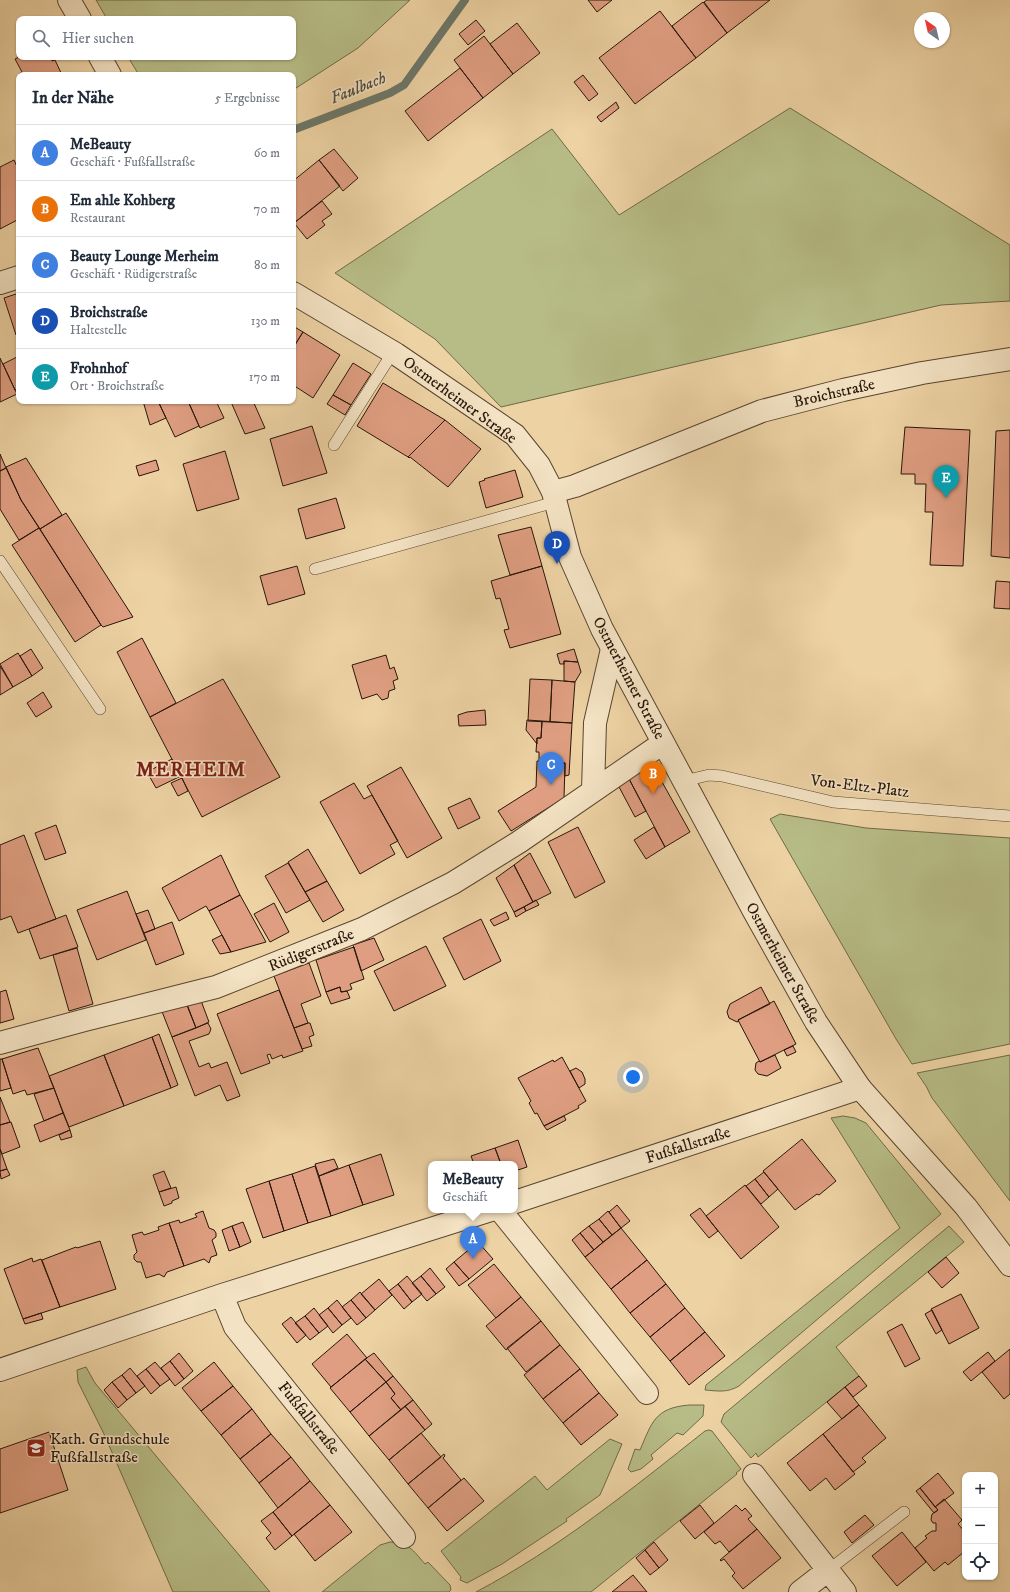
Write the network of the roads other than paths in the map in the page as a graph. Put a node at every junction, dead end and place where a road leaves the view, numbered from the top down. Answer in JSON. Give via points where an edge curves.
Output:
{"nodes":[{"id":1,"x":69,"y":0,"type":"edge"},
{"id":2,"x":78,"y":16,"type":"edge"},
{"id":3,"x":102,"y":60,"type":"edge"},
{"id":4,"x":108,"y":72,"type":"edge"},
{"id":5,"x":16,"y":278,"type":"edge"},
{"id":6,"x":0,"y":283,"type":"edge"},
{"id":7,"x":296,"y":294,"type":"edge"},
{"id":8,"x":393,"y":352,"type":"junction"},
{"id":9,"x":1010,"y":359,"type":"edge"},
{"id":10,"x":334,"y":445,"type":"dead end"},
{"id":11,"x":554,"y":497,"type":"junction"},
{"id":12,"x":0,"y":561,"type":"edge"},
{"id":13,"x":315,"y":569,"type":"dead end"},
{"id":14,"x":612,"y":649,"type":"junction"},
{"id":15,"x":100,"y":709,"type":"dead end"},
{"id":16,"x":662,"y":743,"type":"junction"},
{"id":17,"x":684,"y":780,"type":"junction"},
{"id":18,"x":593,"y":790,"type":"junction"},
{"id":19,"x":1010,"y":816,"type":"edge"},
{"id":20,"x":0,"y":1044,"type":"edge"},
{"id":21,"x":860,"y":1088,"type":"junction"},
{"id":22,"x":518,"y":1201,"type":"edge"},
{"id":23,"x":482,"y":1213,"type":"edge"},
{"id":24,"x":502,"y":1213,"type":"edge"},
{"id":25,"x":1010,"y":1265,"type":"edge"},
{"id":26,"x":222,"y":1295,"type":"junction"},
{"id":27,"x":0,"y":1370,"type":"edge"},
{"id":28,"x":648,"y":1393,"type":"dead end"},
{"id":29,"x":754,"y":1475,"type":"dead end"},
{"id":30,"x":904,"y":1512,"type":"dead end"},
{"id":31,"x":404,"y":1537,"type":"dead end"},
{"id":32,"x":827,"y":1571,"type":"junction"},
{"id":33,"x":800,"y":1592,"type":"edge"},
{"id":34,"x":845,"y":1592,"type":"edge"}],
"edges":[{"from":1,"to":2,"type":"street"},
{"from":3,"to":4,"type":"street"},
{"from":5,"to":6,"type":"street"},
{"from":7,"to":8,"type":"street","name":"Ostmerheimer Straße"},
{"from":8,"to":10,"type":"lane"},
{"from":8,"to":11,"type":"street","name":"Ostmerheimer Straße","via":[[515,435],[539,465]]},
{"from":9,"to":11,"type":"street","name":"Broichstraße","via":[[922,373],[762,411],[575,486]]},
{"from":11,"to":13,"type":"lane"},
{"from":11,"to":14,"type":"street","name":"Ostmerheimer Straße","via":[[570,557]]},
{"from":12,"to":15,"type":"lane"},
{"from":14,"to":16,"type":"street","name":"Ostmerheimer Straße"},
{"from":14,"to":18,"type":"street","via":[[594,723]]},
{"from":16,"to":17,"type":"street","name":"Ostmerheimer Straße"},
{"from":16,"to":18,"type":"street","name":"Rüdigerstraße"},
{"from":17,"to":19,"type":"lane","name":"Von-Eltz-Platz","via":[[709,775],[722,776],[833,802]]},
{"from":17,"to":21,"type":"street","name":"Ostmerheimer Straße","via":[[816,1022]]},
{"from":18,"to":20,"type":"street","name":"Rüdigerstraße","via":[[519,842],[453,883],[362,929],[216,987]]},
{"from":21,"to":22,"type":"street","name":"Fußfallstraße"},
{"from":21,"to":25,"type":"street","name":"Ostmerheimer Straße","via":[[966,1207]]},
{"from":23,"to":26,"type":"street"},
{"from":24,"to":28,"type":"street"},
{"from":26,"to":27,"type":"street"},
{"from":26,"to":31,"type":"street","name":"Fußfallstraße","via":[[235,1327]]},
{"from":29,"to":32,"type":"street"},
{"from":30,"to":32,"type":"lane"},
{"from":32,"to":33,"type":"street"},
{"from":32,"to":34,"type":"street"}]}
